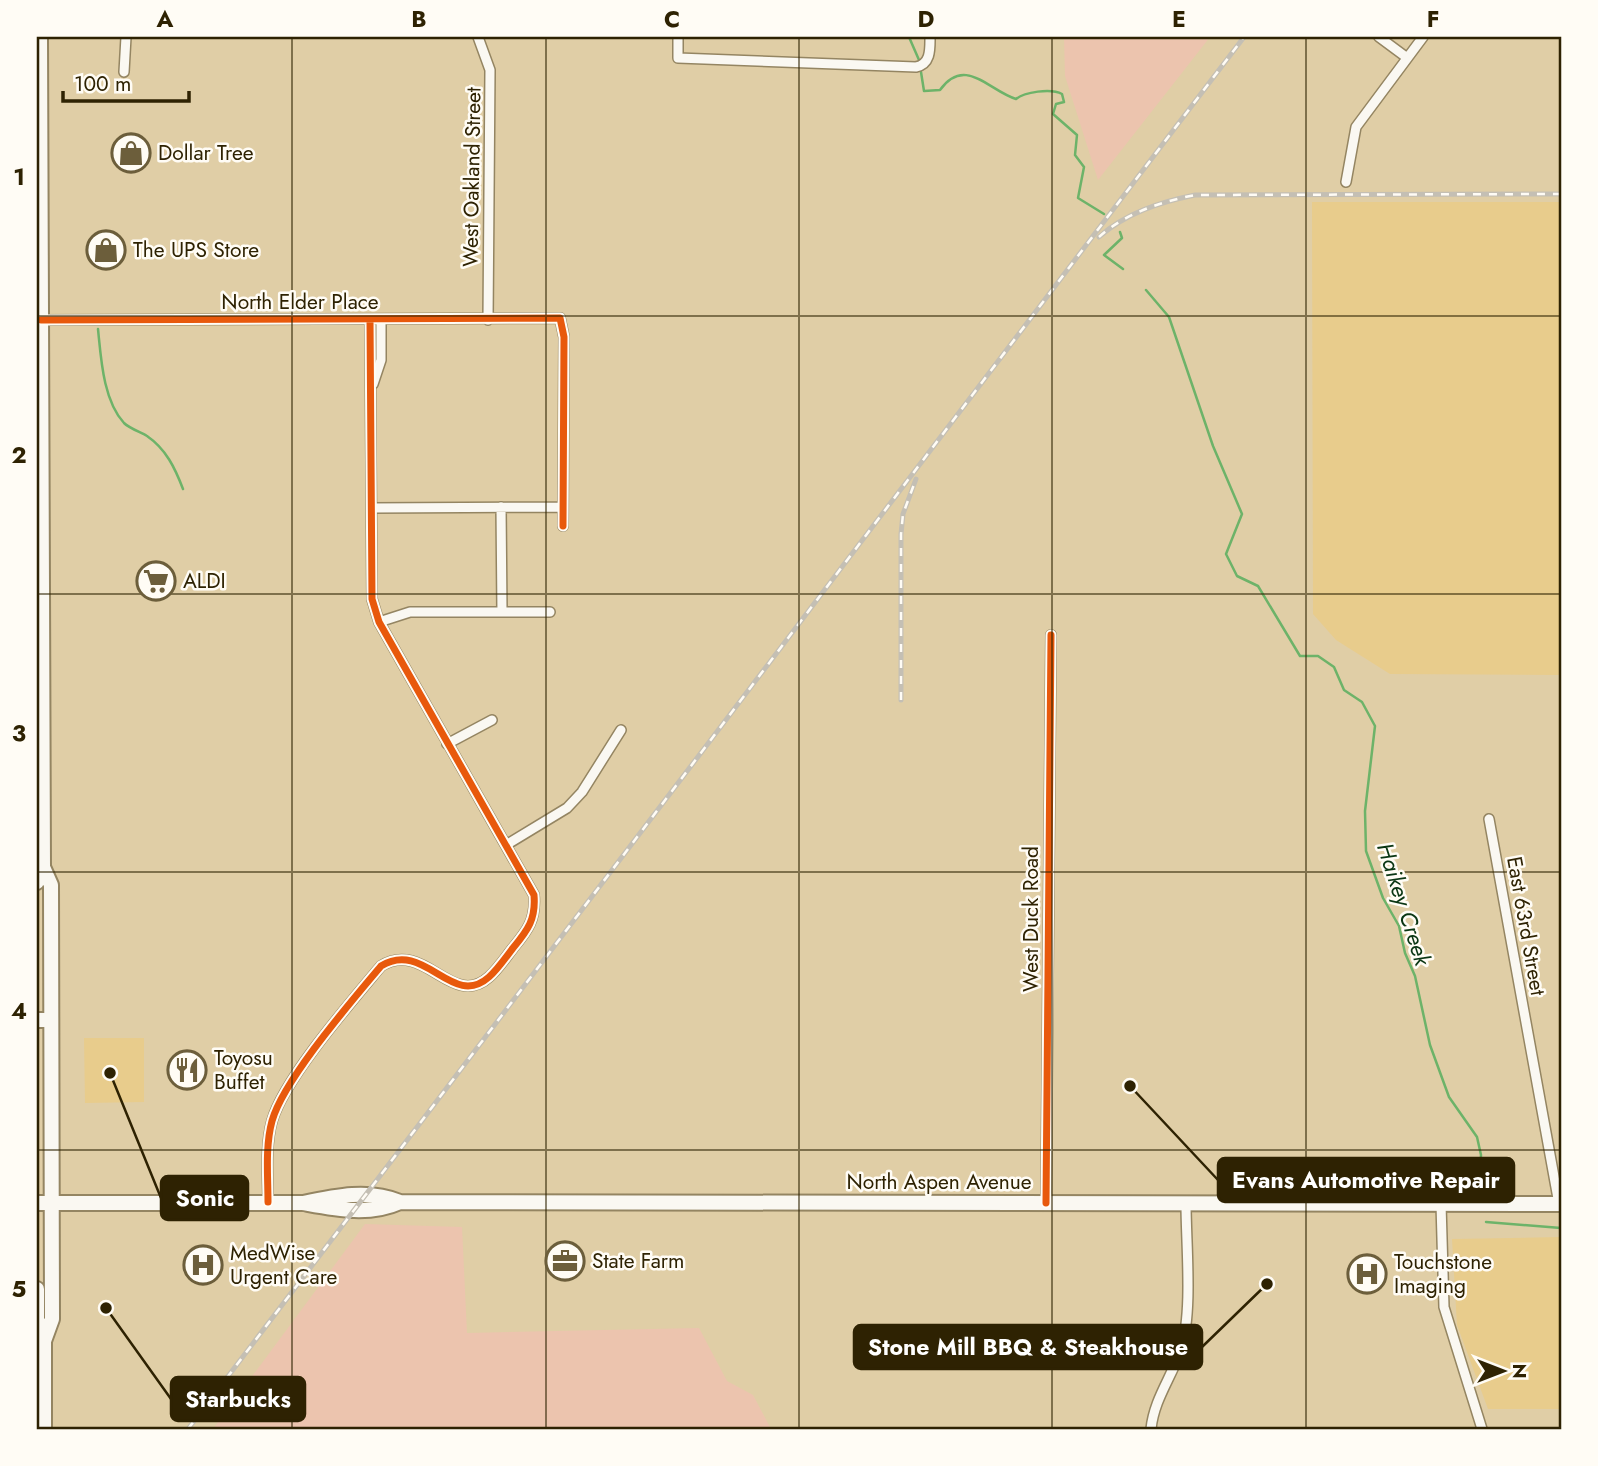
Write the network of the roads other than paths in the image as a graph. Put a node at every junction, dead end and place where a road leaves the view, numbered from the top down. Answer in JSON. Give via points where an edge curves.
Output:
{"nodes":[{"id":1,"x":40,"y":37,"type":"edge"},
{"id":2,"x":126,"y":37,"type":"edge"},
{"id":3,"x":478,"y":37,"type":"edge"},
{"id":4,"x":678,"y":37,"type":"edge"},
{"id":5,"x":930,"y":37,"type":"edge"},
{"id":6,"x":1379,"y":37,"type":"edge"},
{"id":7,"x":1423,"y":37,"type":"edge"},
{"id":8,"x":1406,"y":57,"type":"junction"},
{"id":9,"x":124,"y":72,"type":"dead end"},
{"id":10,"x":38,"y":99,"type":"edge"},
{"id":11,"x":1346,"y":182,"type":"dead end"},
{"id":12,"x":38,"y":216,"type":"edge"},
{"id":13,"x":41,"y":320,"type":"junction"},
{"id":14,"x":370,"y":320,"type":"junction"},
{"id":15,"x":381,"y":320,"type":"junction"},
{"id":16,"x":488,"y":320,"type":"junction"},
{"id":17,"x":372,"y":385,"type":"junction"},
{"id":18,"x":501,"y":507,"type":"junction"},
{"id":19,"x":564,"y":507,"type":"junction"},
{"id":20,"x":372,"y":508,"type":"junction"},
{"id":21,"x":563,"y":526,"type":"dead end"},
{"id":22,"x":502,"y":612,"type":"junction"},
{"id":23,"x":550,"y":612,"type":"dead end"},
{"id":24,"x":379,"y":622,"type":"junction"},
{"id":25,"x":1051,"y":635,"type":"dead end"},
{"id":26,"x":492,"y":720,"type":"dead end"},
{"id":27,"x":621,"y":730,"type":"dead end"},
{"id":28,"x":447,"y":744,"type":"junction"},
{"id":29,"x":1489,"y":820,"type":"dead end"},
{"id":30,"x":506,"y":845,"type":"junction"},
{"id":31,"x":43,"y":867,"type":"junction"},
{"id":32,"x":37,"y":882,"type":"edge"},
{"id":33,"x":44,"y":1020,"type":"edge"},
{"id":34,"x":268,"y":1202,"type":"junction"},
{"id":35,"x":44,"y":1203,"type":"edge"},
{"id":36,"x":1046,"y":1203,"type":"junction"},
{"id":37,"x":1186,"y":1204,"type":"junction"},
{"id":38,"x":1441,"y":1204,"type":"junction"},
{"id":39,"x":1560,"y":1204,"type":"edge"},
{"id":40,"x":37,"y":1289,"type":"edge"},
{"id":41,"x":44,"y":1341,"type":"junction"},
{"id":42,"x":44,"y":1429,"type":"edge"},
{"id":43,"x":1152,"y":1429,"type":"edge"},
{"id":44,"x":1482,"y":1429,"type":"edge"}],
"edges":[{"from":1,"to":10,"type":"main road"},
{"from":2,"to":9,"type":"street"},
{"from":3,"to":16,"type":"street","name":"West Oakland Street","via":[[491,70]]},
{"from":4,"to":5,"type":"street","via":[[678,58],[916,67],[929,57]]},
{"from":6,"to":8,"type":"street"},
{"from":7,"to":8,"type":"street"},
{"from":8,"to":11,"type":"street","via":[[1356,127]]},
{"from":10,"to":12,"type":"main road"},
{"from":12,"to":13,"type":"main road"},
{"from":13,"to":14,"type":"street","name":"North Elder Place"},
{"from":13,"to":31,"type":"main road"},
{"from":14,"to":15,"type":"street","name":"North Elder Place"},
{"from":14,"to":17,"type":"street"},
{"from":15,"to":16,"type":"street","name":"North Elder Place"},
{"from":15,"to":17,"type":"street","via":[[381,360]]},
{"from":16,"to":19,"type":"street","name":"North Elder Place","via":[[560,318],[564,337]]},
{"from":17,"to":20,"type":"street"},
{"from":18,"to":19,"type":"street"},
{"from":18,"to":20,"type":"street"},
{"from":18,"to":22,"type":"street"},
{"from":19,"to":21,"type":"street"},
{"from":20,"to":24,"type":"street","via":[[372,599]]},
{"from":22,"to":23,"type":"street"},
{"from":22,"to":24,"type":"street","via":[[410,612]]},
{"from":24,"to":28,"type":"street"},
{"from":25,"to":36,"type":"street","name":"West Duck Road"},
{"from":26,"to":28,"type":"street"},
{"from":27,"to":30,"type":"street","via":[[567,808]]},
{"from":28,"to":30,"type":"street"},
{"from":29,"to":39,"type":"street","name":"East 63rd Street"},
{"from":30,"to":34,"type":"street","via":[[534,895],[532,925],[489,978],[477,984],[451,983],[413,960],[392,959],[381,966],[278,1105],[268,1153]]},
{"from":31,"to":32,"type":"main road"},
{"from":31,"to":33,"type":"main road","via":[[51,885]]},
{"from":33,"to":35,"type":"main road"},
{"from":34,"to":35,"type":"main road","name":"North Aspen Avenue"},
{"from":34,"to":36,"type":"main road","name":"North Aspen Avenue","via":[[338,1210],[383,1210],[400,1202]]},
{"from":35,"to":41,"type":"main road","via":[[52,1319]]},
{"from":36,"to":37,"type":"main road","name":"North Aspen Avenue"},
{"from":37,"to":38,"type":"main road","name":"North Aspen Avenue"},
{"from":37,"to":43,"type":"street","via":[[1185,1323],[1181,1348],[1157,1402]]},
{"from":38,"to":39,"type":"main road","name":"North Aspen Avenue"},
{"from":38,"to":44,"type":"street","via":[[1443,1301]]},
{"from":40,"to":41,"type":"main road","via":[[37,1320]]},
{"from":41,"to":42,"type":"main road"}]}
